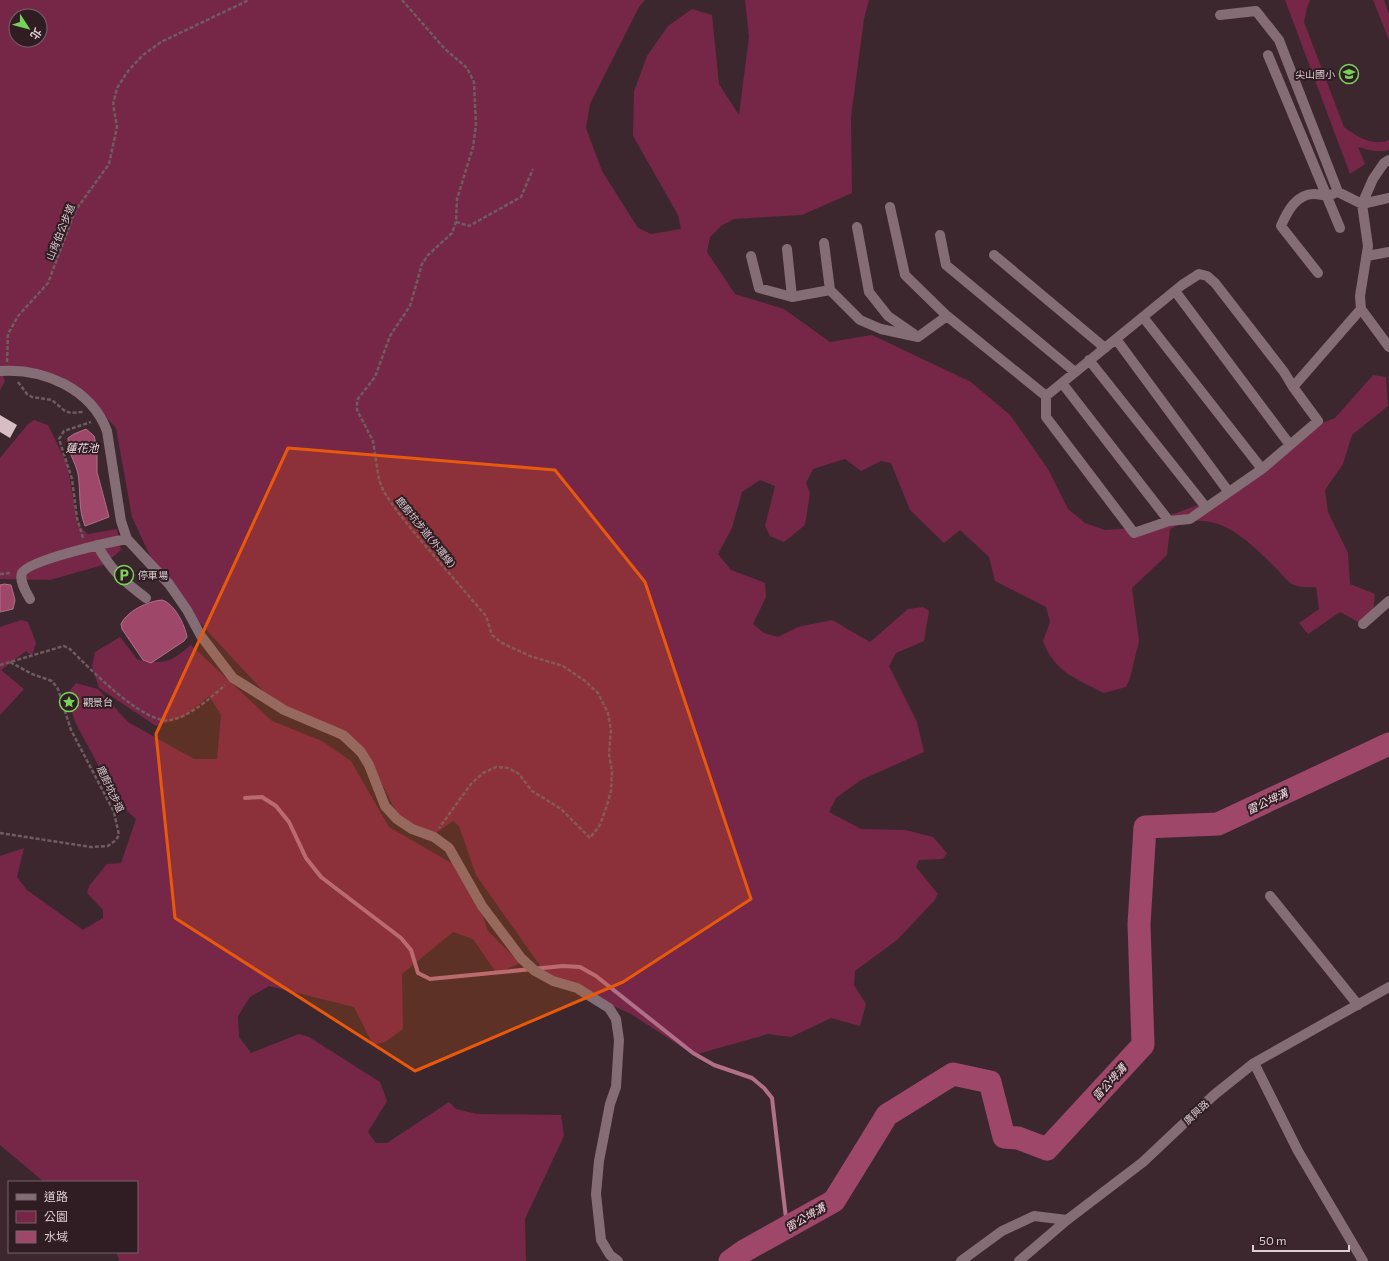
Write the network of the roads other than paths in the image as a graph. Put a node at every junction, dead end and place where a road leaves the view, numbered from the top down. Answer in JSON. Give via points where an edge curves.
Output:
{"nodes":[{"id":1,"x":1220,"y":15,"type":"dead end"},
{"id":2,"x":1268,"y":55,"type":"dead end"},
{"id":3,"x":1389,"y":160,"type":"edge"},
{"id":4,"x":1338,"y":192,"type":"junction"},
{"id":5,"x":1328,"y":196,"type":"junction"},
{"id":6,"x":1389,"y":198,"type":"edge"},
{"id":7,"x":1362,"y":204,"type":"junction"},
{"id":8,"x":890,"y":207,"type":"dead end"},
{"id":9,"x":857,"y":227,"type":"dead end"},
{"id":10,"x":1340,"y":228,"type":"dead end"},
{"id":11,"x":940,"y":235,"type":"dead end"},
{"id":12,"x":824,"y":243,"type":"dead end"},
{"id":13,"x":787,"y":249,"type":"dead end"},
{"id":14,"x":1389,"y":252,"type":"edge"},
{"id":15,"x":994,"y":255,"type":"dead end"},
{"id":16,"x":751,"y":256,"type":"dead end"},
{"id":17,"x":1367,"y":256,"type":"junction"},
{"id":18,"x":1318,"y":273,"type":"dead end"},
{"id":19,"x":830,"y":290,"type":"junction"},
{"id":20,"x":1175,"y":291,"type":"junction"},
{"id":21,"x":792,"y":297,"type":"junction"},
{"id":22,"x":1361,"y":309,"type":"junction"},
{"id":23,"x":947,"y":316,"type":"junction"},
{"id":24,"x":1143,"y":317,"type":"junction"},
{"id":25,"x":918,"y":338,"type":"junction"},
{"id":26,"x":1116,"y":339,"type":"junction"},
{"id":27,"x":1389,"y":347,"type":"edge"},
{"id":28,"x":1105,"y":348,"type":"junction"},
{"id":29,"x":1089,"y":360,"type":"junction"},
{"id":30,"x":0,"y":371,"type":"edge"},
{"id":31,"x":1075,"y":372,"type":"junction"},
{"id":32,"x":1062,"y":383,"type":"junction"},
{"id":33,"x":1293,"y":387,"type":"junction"},
{"id":34,"x":1046,"y":396,"type":"junction"},
{"id":35,"x":1290,"y":445,"type":"junction"},
{"id":36,"x":1262,"y":469,"type":"junction"},
{"id":37,"x":1228,"y":491,"type":"junction"},
{"id":38,"x":1205,"y":506,"type":"junction"},
{"id":39,"x":1169,"y":521,"type":"junction"},
{"id":40,"x":127,"y":539,"type":"junction"},
{"id":41,"x":97,"y":545,"type":"junction"},
{"id":42,"x":146,"y":598,"type":"dead end"},
{"id":43,"x":30,"y":599,"type":"dead end"},
{"id":44,"x":1389,"y":601,"type":"edge"},
{"id":45,"x":1363,"y":624,"type":"dead end"},
{"id":46,"x":1270,"y":896,"type":"dead end"},
{"id":47,"x":1389,"y":987,"type":"edge"},
{"id":48,"x":1358,"y":1005,"type":"junction"},
{"id":49,"x":1254,"y":1063,"type":"junction"},
{"id":50,"x":1067,"y":1220,"type":"junction"},
{"id":51,"x":618,"y":1261,"type":"edge"},
{"id":52,"x":961,"y":1261,"type":"edge"},
{"id":53,"x":1019,"y":1261,"type":"edge"},
{"id":54,"x":1363,"y":1261,"type":"edge"}],
"edges":[{"from":1,"to":4,"type":"street","via":[[1256,11],[1279,40]]},
{"from":2,"to":5,"type":"street"},
{"from":3,"to":7,"type":"street","via":[[1373,179]]},
{"from":4,"to":5,"type":"street"},
{"from":4,"to":7,"type":"street"},
{"from":5,"to":10,"type":"street"},
{"from":5,"to":18,"type":"street","via":[[1313,194],[1300,198],[1288,210],[1281,226]]},
{"from":6,"to":7,"type":"street"},
{"from":7,"to":17,"type":"street"},
{"from":8,"to":23,"type":"street","via":[[905,275]]},
{"from":9,"to":25,"type":"street","via":[[869,292],[888,316]]},
{"from":11,"to":31,"type":"street","via":[[946,265]]},
{"from":12,"to":19,"type":"street"},
{"from":13,"to":21,"type":"street"},
{"from":14,"to":17,"type":"street"},
{"from":15,"to":28,"type":"street"},
{"from":16,"to":21,"type":"street","via":[[759,288]]},
{"from":17,"to":22,"type":"street","via":[[1360,296]]},
{"from":19,"to":21,"type":"street"},
{"from":19,"to":25,"type":"street","via":[[860,320],[881,329]]},
{"from":20,"to":24,"type":"street"},
{"from":20,"to":33,"type":"street","via":[[1198,274],[1207,276],[1284,372]]},
{"from":20,"to":35,"type":"street"},
{"from":22,"to":27,"type":"street"},
{"from":22,"to":33,"type":"street"},
{"from":23,"to":25,"type":"street"},
{"from":23,"to":34,"type":"street"},
{"from":24,"to":26,"type":"street"},
{"from":24,"to":36,"type":"street"},
{"from":26,"to":28,"type":"street"},
{"from":26,"to":37,"type":"street"},
{"from":28,"to":29,"type":"street"},
{"from":29,"to":31,"type":"street"},
{"from":29,"to":38,"type":"street"},
{"from":30,"to":40,"type":"street","via":[[34,373],[50,377],[67,385],[91,403],[102,418],[107,431],[121,521]]},
{"from":31,"to":32,"type":"street"},
{"from":32,"to":34,"type":"street"},
{"from":32,"to":39,"type":"street"},
{"from":33,"to":35,"type":"street","via":[[1318,421]]},
{"from":34,"to":39,"type":"street","via":[[1046,417],[1134,533]]},
{"from":35,"to":36,"type":"street"},
{"from":36,"to":37,"type":"street"},
{"from":37,"to":38,"type":"street"},
{"from":38,"to":39,"type":"street","via":[[1190,519]]},
{"from":40,"to":41,"type":"street"},
{"from":40,"to":51,"type":"street","via":[[169,584],[201,636],[233,678],[284,710],[343,735],[361,752],[369,765],[385,806],[397,819],[412,829],[434,837],[448,848],[482,906],[524,961],[553,982],[577,988],[609,1008],[616,1019],[619,1040],[616,1087],[598,1161],[596,1194],[601,1240],[610,1255]]},
{"from":41,"to":42,"type":"street","via":[[121,580]]},
{"from":41,"to":43,"type":"street","via":[[34,564],[26,569],[22,574],[22,581]]},
{"from":44,"to":45,"type":"street"},
{"from":46,"to":48,"type":"street"},
{"from":47,"to":48,"type":"street","name":"廣興路"},
{"from":48,"to":49,"type":"street","name":"廣興路"},
{"from":49,"to":50,"type":"street","name":"廣興路","via":[[1214,1095],[1143,1162]]},
{"from":49,"to":54,"type":"street","via":[[1298,1151]]},
{"from":50,"to":52,"type":"street","via":[[1034,1216],[1002,1231]]},
{"from":50,"to":53,"type":"street","name":"廣興路"}]}
